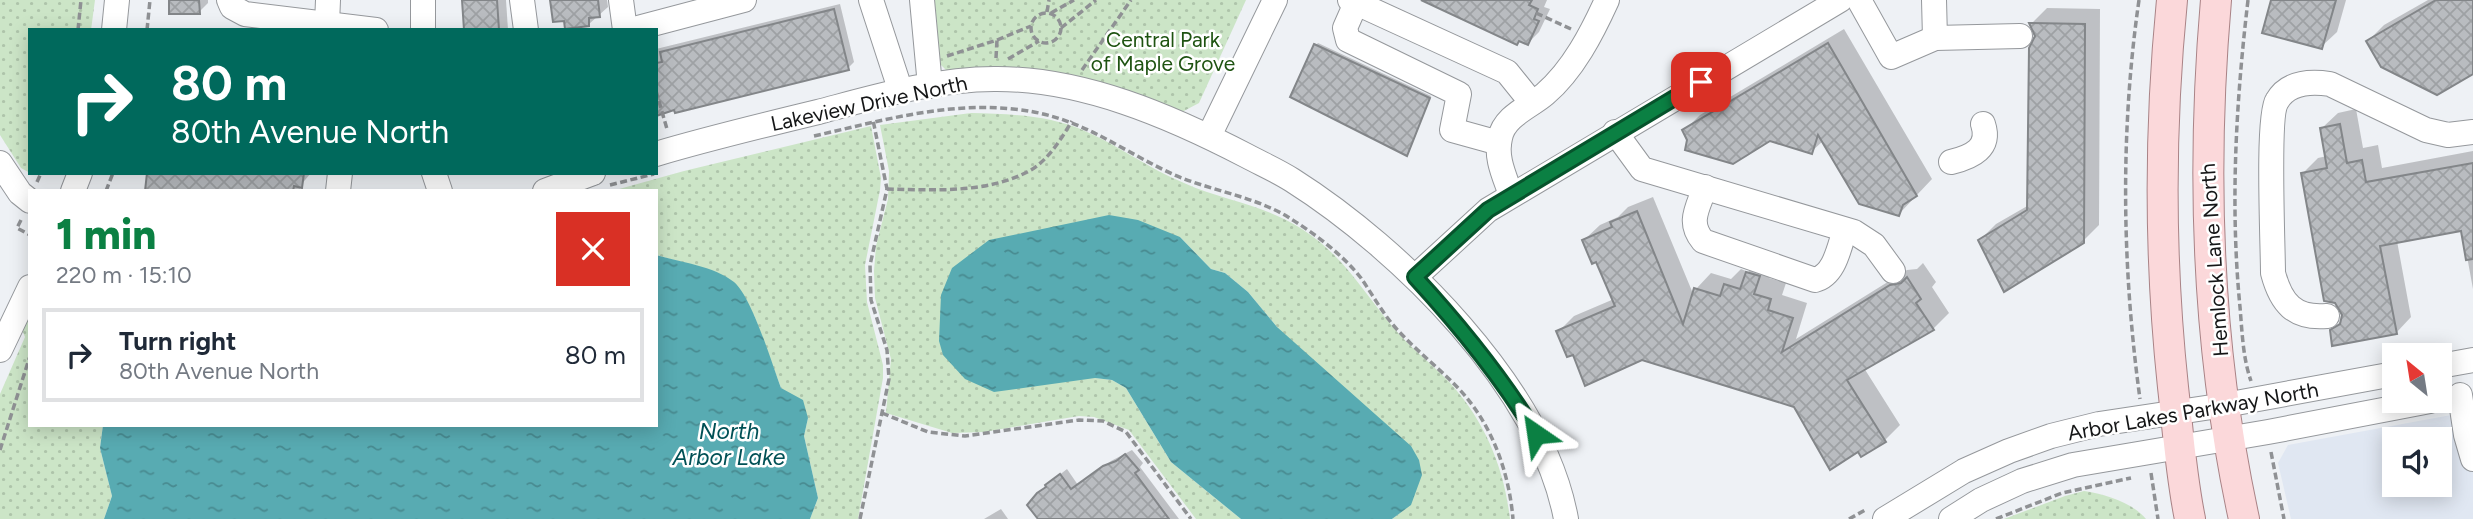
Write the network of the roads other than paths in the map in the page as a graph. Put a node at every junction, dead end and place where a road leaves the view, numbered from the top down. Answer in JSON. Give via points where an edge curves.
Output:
{"nodes":[{"id":1,"x":117,"y":0,"type":"edge"},
{"id":2,"x":229,"y":0,"type":"edge"},
{"id":3,"x":423,"y":0,"type":"edge"},
{"id":4,"x":522,"y":0,"type":"edge"},
{"id":5,"x":621,"y":0,"type":"edge"},
{"id":6,"x":744,"y":0,"type":"edge"},
{"id":7,"x":871,"y":0,"type":"edge"},
{"id":8,"x":922,"y":0,"type":"edge"},
{"id":9,"x":1275,"y":0,"type":"edge"},
{"id":10,"x":1607,"y":0,"type":"edge"},
{"id":11,"x":1840,"y":0,"type":"edge"},
{"id":12,"x":1859,"y":0,"type":"edge"},
{"id":13,"x":1934,"y":0,"type":"edge"},
{"id":14,"x":2166,"y":0,"type":"edge"},
{"id":15,"x":2172,"y":0,"type":"edge"},
{"id":16,"x":2216,"y":0,"type":"edge"},
{"id":17,"x":1353,"y":1,"type":"edge"},
{"id":18,"x":664,"y":10,"type":"edge"},
{"id":19,"x":327,"y":12,"type":"edge"},
{"id":20,"x":114,"y":28,"type":"edge"},
{"id":21,"x":371,"y":28,"type":"edge"},
{"id":22,"x":423,"y":28,"type":"edge"},
{"id":23,"x":526,"y":28,"type":"edge"},
{"id":24,"x":625,"y":28,"type":"edge"},
{"id":25,"x":633,"y":28,"type":"edge"},
{"id":26,"x":2020,"y":36,"type":"dead end"},
{"id":27,"x":1935,"y":38,"type":"junction"},
{"id":28,"x":930,"y":86,"type":"junction"},
{"id":29,"x":901,"y":92,"type":"junction"},
{"id":30,"x":1532,"y":103,"type":"junction"},
{"id":31,"x":1983,"y":124,"type":"dead end"},
{"id":32,"x":2473,"y":131,"type":"edge"},
{"id":33,"x":1615,"y":132,"type":"junction"},
{"id":34,"x":1209,"y":136,"type":"junction"},
{"id":35,"x":1499,"y":144,"type":"junction"},
{"id":36,"x":658,"y":153,"type":"edge"},
{"id":37,"x":1951,"y":162,"type":"dead end"},
{"id":38,"x":0,"y":163,"type":"edge"},
{"id":39,"x":598,"y":180,"type":"edge"},
{"id":40,"x":1705,"y":187,"type":"junction"},
{"id":41,"x":555,"y":189,"type":"edge"},
{"id":42,"x":1511,"y":195,"type":"junction"},
{"id":43,"x":28,"y":199,"type":"edge"},
{"id":44,"x":1845,"y":230,"type":"junction"},
{"id":45,"x":1893,"y":271,"type":"dead end"},
{"id":46,"x":1415,"y":277,"type":"junction"},
{"id":47,"x":28,"y":291,"type":"edge"},
{"id":48,"x":2327,"y":316,"type":"dead end"},
{"id":49,"x":0,"y":350,"type":"edge"},
{"id":50,"x":2473,"y":360,"type":"edge"},
{"id":51,"x":2452,"y":364,"type":"edge"},
{"id":52,"x":2382,"y":376,"type":"edge"},
{"id":53,"x":2457,"y":396,"type":"edge"},
{"id":54,"x":2225,"y":405,"type":"junction"},
{"id":55,"x":2382,"y":410,"type":"edge"},
{"id":56,"x":2175,"y":414,"type":"junction"},
{"id":57,"x":2230,"y":438,"type":"junction"},
{"id":58,"x":2179,"y":446,"type":"junction"},
{"id":59,"x":2473,"y":459,"type":"edge"},
{"id":60,"x":1566,"y":519,"type":"edge"},
{"id":61,"x":1885,"y":519,"type":"edge"},
{"id":62,"x":1951,"y":519,"type":"edge"},
{"id":63,"x":2190,"y":519,"type":"edge"},
{"id":64,"x":2244,"y":519,"type":"edge"}],
"edges":[{"from":1,"to":20,"type":"street"},
{"from":2,"to":19,"type":"street","via":[[244,14]]},
{"from":3,"to":22,"type":"street"},
{"from":4,"to":23,"type":"street"},
{"from":5,"to":24,"type":"street"},
{"from":6,"to":18,"type":"street"},
{"from":7,"to":29,"type":"street"},
{"from":8,"to":28,"type":"street"},
{"from":9,"to":34,"type":"street"},
{"from":10,"to":30,"type":"street","via":[[1568,68]]},
{"from":11,"to":33,"type":"street"},
{"from":12,"to":27,"type":"street","via":[[1891,57]]},
{"from":13,"to":27,"type":"street"},
{"from":14,"to":15,"type":"street"},
{"from":15,"to":56,"type":"main road","via":[[2161,191]]},
{"from":16,"to":54,"type":"main road","name":"Hemlock Lane North","via":[[2209,92],[2208,214]]},
{"from":17,"to":30,"type":"street","via":[[1507,72]]},
{"from":17,"to":35,"type":"street","via":[[1345,29],[1348,40],[1459,94],[1452,130]]},
{"from":18,"to":25,"type":"street"},
{"from":19,"to":21,"type":"street"},
{"from":26,"to":27,"type":"street"},
{"from":28,"to":29,"type":"street","name":"Lakeview Drive North"},
{"from":28,"to":34,"type":"street","name":"Lakeview Drive North","via":[[994,79],[1064,85],[1132,105]]},
{"from":29,"to":36,"type":"street","name":"Lakeview Drive North"},
{"from":30,"to":35,"type":"street","via":[[1511,118]]},
{"from":31,"to":37,"type":"street","via":[[1985,143],[1975,154]]},
{"from":32,"to":48,"type":"street","via":[[2448,135],[2426,130],[2330,84],[2294,85],[2282,94],[2275,103],[2272,144],[2273,274],[2289,306],[2303,315]]},
{"from":33,"to":40,"type":"street","via":[[1642,169]]},
{"from":33,"to":42,"type":"street"},
{"from":34,"to":46,"type":"street","name":"Lakeview Drive North","via":[[1291,179],[1364,232]]},
{"from":35,"to":42,"type":"street"},
{"from":38,"to":43,"type":"street"},
{"from":39,"to":41,"type":"street"},
{"from":40,"to":44,"type":"street"},
{"from":40,"to":44,"type":"street","via":[[1693,223],[1703,241],[1815,280],[1829,272]]},
{"from":42,"to":46,"type":"street","via":[[1488,210]]},
{"from":44,"to":45,"type":"street","via":[[1874,245]]},
{"from":46,"to":60,"type":"street","name":"Lakeview Drive North","via":[[1451,315],[1513,397],[1551,465]]},
{"from":47,"to":49,"type":"street"},
{"from":50,"to":51,"type":"street"},
{"from":52,"to":54,"type":"street","name":"Arbor Lakes Parkway North"},
{"from":53,"to":59,"type":"street"},
{"from":54,"to":56,"type":"street","name":"Arbor Lakes Parkway North"},
{"from":54,"to":57,"type":"main road","name":"Hemlock Lane North"},
{"from":55,"to":57,"type":"street","name":"Arbor Lakes Parkway North"},
{"from":56,"to":58,"type":"main road"},
{"from":56,"to":61,"type":"street","name":"Arbor Lakes Parkway North","via":[[2099,424],[2009,451],[1964,471]]},
{"from":57,"to":58,"type":"street","name":"Arbor Lakes Parkway North"},
{"from":57,"to":64,"type":"main road","name":"Hemlock Lane North"},
{"from":58,"to":62,"type":"street","name":"Arbor Lakes Parkway North","via":[[2073,465],[2022,481]]},
{"from":58,"to":63,"type":"main road"}]}
